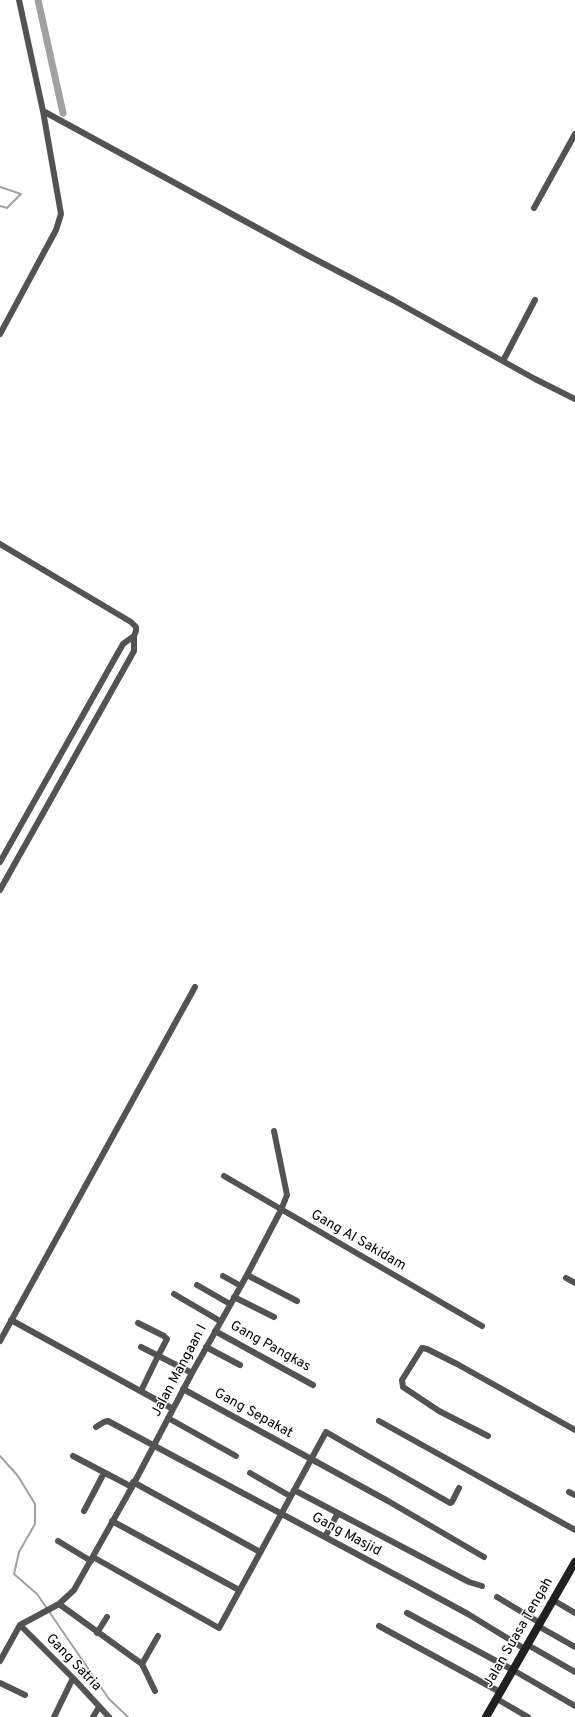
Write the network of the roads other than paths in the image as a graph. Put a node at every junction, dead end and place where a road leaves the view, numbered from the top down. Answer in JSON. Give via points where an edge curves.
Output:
{"nodes":[{"id":1,"x":19,"y":0,"type":"edge"},
{"id":2,"x":44,"y":111,"type":"junction"},
{"id":3,"x":575,"y":134,"type":"edge"},
{"id":4,"x":534,"y":208,"type":"dead end"},
{"id":5,"x":535,"y":300,"type":"dead end"},
{"id":6,"x":0,"y":334,"type":"edge"},
{"id":7,"x":503,"y":361,"type":"junction"},
{"id":8,"x":575,"y":399,"type":"edge"},
{"id":9,"x":0,"y":544,"type":"edge"},
{"id":10,"x":134,"y":636,"type":"junction"},
{"id":11,"x":0,"y":862,"type":"edge"},
{"id":12,"x":0,"y":890,"type":"edge"},
{"id":13,"x":195,"y":987,"type":"dead end"},
{"id":14,"x":274,"y":1131,"type":"dead end"},
{"id":15,"x":224,"y":1176,"type":"dead end"},
{"id":16,"x":281,"y":1210,"type":"junction"},
{"id":17,"x":247,"y":1275,"type":"junction"},
{"id":18,"x":223,"y":1276,"type":"dead end"},
{"id":19,"x":566,"y":1278,"type":"dead end"},
{"id":20,"x":575,"y":1283,"type":"edge"},
{"id":21,"x":197,"y":1285,"type":"dead end"},
{"id":22,"x":241,"y":1286,"type":"junction"},
{"id":23,"x":174,"y":1294,"type":"dead end"},
{"id":24,"x":234,"y":1297,"type":"junction"},
{"id":25,"x":297,"y":1301,"type":"dead end"},
{"id":26,"x":230,"y":1304,"type":"junction"},
{"id":27,"x":274,"y":1317,"type":"dead end"},
{"id":28,"x":11,"y":1320,"type":"junction"},
{"id":29,"x":220,"y":1321,"type":"junction"},
{"id":30,"x":138,"y":1323,"type":"dead end"},
{"id":31,"x":482,"y":1326,"type":"dead end"},
{"id":32,"x":215,"y":1331,"type":"junction"},
{"id":33,"x":0,"y":1341,"type":"edge"},
{"id":34,"x":141,"y":1347,"type":"dead end"},
{"id":35,"x":206,"y":1347,"type":"junction"},
{"id":36,"x":158,"y":1356,"type":"junction"},
{"id":37,"x":240,"y":1365,"type":"dead end"},
{"id":38,"x":192,"y":1373,"type":"junction"},
{"id":39,"x":313,"y":1385,"type":"dead end"},
{"id":40,"x":183,"y":1389,"type":"junction"},
{"id":41,"x":141,"y":1391,"type":"junction"},
{"id":42,"x":173,"y":1408,"type":"junction"},
{"id":43,"x":168,"y":1418,"type":"junction"},
{"id":44,"x":379,"y":1421,"type":"dead end"},
{"id":45,"x":96,"y":1427,"type":"dead end"},
{"id":46,"x":575,"y":1430,"type":"edge"},
{"id":47,"x":488,"y":1436,"type":"dead end"},
{"id":48,"x":153,"y":1445,"type":"junction"},
{"id":49,"x":73,"y":1456,"type":"dead end"},
{"id":50,"x":236,"y":1456,"type":"dead end"},
{"id":51,"x":310,"y":1460,"type":"junction"},
{"id":52,"x":104,"y":1473,"type":"junction"},
{"id":53,"x":250,"y":1473,"type":"dead end"},
{"id":54,"x":133,"y":1485,"type":"junction"},
{"id":55,"x":459,"y":1488,"type":"dead end"},
{"id":56,"x":294,"y":1490,"type":"junction"},
{"id":57,"x":569,"y":1492,"type":"dead end"},
{"id":58,"x":575,"y":1495,"type":"edge"},
{"id":59,"x":290,"y":1496,"type":"junction"},
{"id":60,"x":84,"y":1511,"type":"dead end"},
{"id":61,"x":338,"y":1513,"type":"junction"},
{"id":62,"x":281,"y":1514,"type":"junction"},
{"id":63,"x":112,"y":1521,"type":"junction"},
{"id":64,"x":575,"y":1530,"type":"edge"},
{"id":65,"x":325,"y":1537,"type":"junction"},
{"id":66,"x":58,"y":1541,"type":"dead end"},
{"id":67,"x":260,"y":1552,"type":"junction"},
{"id":68,"x":484,"y":1557,"type":"dead end"},
{"id":69,"x":92,"y":1559,"type":"junction"},
{"id":70,"x":575,"y":1562,"type":"edge"},
{"id":71,"x":482,"y":1586,"type":"dead end"},
{"id":72,"x":239,"y":1590,"type":"junction"},
{"id":73,"x":497,"y":1597,"type":"dead end"},
{"id":74,"x":553,"y":1600,"type":"junction"},
{"id":75,"x":59,"y":1604,"type":"junction"},
{"id":76,"x":407,"y":1613,"type":"dead end"},
{"id":77,"x":575,"y":1613,"type":"edge"},
{"id":78,"x":107,"y":1617,"type":"dead end"},
{"id":79,"x":20,"y":1625,"type":"junction"},
{"id":80,"x":539,"y":1625,"type":"junction"},
{"id":81,"x":379,"y":1626,"type":"dead end"},
{"id":82,"x":97,"y":1633,"type":"junction"},
{"id":83,"x":158,"y":1636,"type":"dead end"},
{"id":84,"x":526,"y":1647,"type":"junction"},
{"id":85,"x":575,"y":1647,"type":"edge"},
{"id":86,"x":0,"y":1661,"type":"edge"},
{"id":87,"x":142,"y":1664,"type":"junction"},
{"id":88,"x":513,"y":1670,"type":"junction"},
{"id":89,"x":575,"y":1672,"type":"edge"},
{"id":90,"x":73,"y":1678,"type":"junction"},
{"id":91,"x":0,"y":1683,"type":"edge"},
{"id":92,"x":155,"y":1691,"type":"dead end"},
{"id":93,"x":25,"y":1695,"type":"dead end"},
{"id":94,"x":498,"y":1696,"type":"junction"},
{"id":95,"x":575,"y":1706,"type":"edge"},
{"id":96,"x":99,"y":1707,"type":"junction"},
{"id":97,"x":54,"y":1717,"type":"edge"},
{"id":98,"x":94,"y":1717,"type":"edge"},
{"id":99,"x":109,"y":1717,"type":"edge"},
{"id":100,"x":487,"y":1717,"type":"edge"},
{"id":101,"x":528,"y":1717,"type":"edge"}],
"edges":[{"from":1,"to":2,"type":"street"},
{"from":2,"to":6,"type":"street","via":[[60,220]]},
{"from":2,"to":7,"type":"street"},
{"from":3,"to":4,"type":"street"},
{"from":5,"to":7,"type":"street"},
{"from":7,"to":8,"type":"street"},
{"from":9,"to":10,"type":"street","via":[[131,622],[136,627]]},
{"from":10,"to":11,"type":"street","via":[[123,644]]},
{"from":10,"to":12,"type":"street","via":[[134,651]]},
{"from":13,"to":28,"type":"street"},
{"from":14,"to":16,"type":"street","name":"Jalan Mangaan I","via":[[287,1196]]},
{"from":15,"to":16,"type":"street","name":"Gang Al Sakidam"},
{"from":16,"to":17,"type":"street","name":"Jalan Mangaan I"},
{"from":16,"to":31,"type":"street","name":"Gang Al Sakidam"},
{"from":17,"to":22,"type":"street","name":"Jalan Mangaan I"},
{"from":17,"to":25,"type":"street"},
{"from":18,"to":22,"type":"street"},
{"from":19,"to":20,"type":"street"},
{"from":21,"to":26,"type":"street"},
{"from":22,"to":24,"type":"street","name":"Jalan Mangaan I"},
{"from":23,"to":29,"type":"street"},
{"from":24,"to":26,"type":"street","name":"Jalan Mangaan I"},
{"from":24,"to":27,"type":"street"},
{"from":26,"to":29,"type":"street","name":"Jalan Mangaan I"},
{"from":28,"to":33,"type":"street"},
{"from":28,"to":41,"type":"street"},
{"from":29,"to":32,"type":"street","name":"Jalan Mangaan I"},
{"from":30,"to":36,"type":"street","via":[[167,1338]]},
{"from":32,"to":35,"type":"street","name":"Jalan Mangaan I"},
{"from":32,"to":39,"type":"street","name":"Gang Pangkas"},
{"from":34,"to":36,"type":"street"},
{"from":35,"to":37,"type":"street"},
{"from":35,"to":38,"type":"street","name":"Jalan Mangaan I"},
{"from":36,"to":38,"type":"street"},
{"from":36,"to":41,"type":"street"},
{"from":38,"to":40,"type":"street","name":"Jalan Mangaan I"},
{"from":40,"to":42,"type":"street","name":"Jalan Mangaan I"},
{"from":40,"to":51,"type":"street","name":"Gang Sepakat"},
{"from":41,"to":42,"type":"street"},
{"from":42,"to":43,"type":"street","name":"Jalan Mangaan I"},
{"from":43,"to":48,"type":"street","name":"Jalan Mangaan I"},
{"from":43,"to":50,"type":"street"},
{"from":44,"to":64,"type":"street"},
{"from":45,"to":48,"type":"street","name":"Gang Masjid","via":[[108,1421]]},
{"from":46,"to":47,"type":"street","via":[[457,1364],[422,1348],[402,1380],[403,1387],[439,1411]]},
{"from":48,"to":54,"type":"street","name":"Jalan Mangaan I"},
{"from":48,"to":62,"type":"street","name":"Gang Masjid"},
{"from":49,"to":52,"type":"street"},
{"from":51,"to":55,"type":"street","via":[[326,1432],[450,1503]]},
{"from":51,"to":56,"type":"street"},
{"from":51,"to":68,"type":"street","name":"Gang Sepakat","via":[[388,1501]]},
{"from":52,"to":54,"type":"street"},
{"from":52,"to":60,"type":"street"},
{"from":53,"to":59,"type":"street"},
{"from":54,"to":63,"type":"street","name":"Jalan Mangaan I"},
{"from":54,"to":67,"type":"street"},
{"from":56,"to":59,"type":"street"},
{"from":56,"to":61,"type":"street"},
{"from":57,"to":58,"type":"street"},
{"from":59,"to":62,"type":"street"},
{"from":61,"to":65,"type":"street"},
{"from":61,"to":71,"type":"street","via":[[469,1582]]},
{"from":62,"to":65,"type":"street","name":"Gang Masjid"},
{"from":62,"to":67,"type":"street"},
{"from":63,"to":69,"type":"street","name":"Jalan Mangaan I"},
{"from":63,"to":72,"type":"street"},
{"from":65,"to":84,"type":"street","name":"Gang Masjid"},
{"from":66,"to":69,"type":"street"},
{"from":67,"to":72,"type":"street"},
{"from":69,"to":72,"type":"street","via":[[219,1628]]},
{"from":69,"to":75,"type":"street","name":"Jalan Mangaan I","via":[[74,1590]]},
{"from":70,"to":74,"type":"street","name":"Jalan Suasa Tengah"},
{"from":73,"to":80,"type":"street"},
{"from":74,"to":77,"type":"street"},
{"from":74,"to":80,"type":"street","name":"Jalan Suasa Tengah"},
{"from":75,"to":79,"type":"street","name":"Jalan Mangaan I"},
{"from":75,"to":82,"type":"street"},
{"from":76,"to":88,"type":"street"},
{"from":78,"to":82,"type":"street"},
{"from":79,"to":86,"type":"street"},
{"from":79,"to":90,"type":"street","name":"Gang Satria"},
{"from":80,"to":84,"type":"street","name":"Jalan Suasa Tengah"},
{"from":80,"to":85,"type":"street"},
{"from":81,"to":94,"type":"street"},
{"from":82,"to":87,"type":"street"},
{"from":83,"to":87,"type":"street"},
{"from":84,"to":88,"type":"street","name":"Jalan Suasa Tengah"},
{"from":84,"to":89,"type":"street","name":"Gang Masjid"},
{"from":87,"to":92,"type":"street"},
{"from":88,"to":94,"type":"street","name":"Jalan Suasa Tengah"},
{"from":88,"to":95,"type":"street"},
{"from":90,"to":96,"type":"street","name":"Gang Satria"},
{"from":90,"to":97,"type":"street"},
{"from":91,"to":93,"type":"street"},
{"from":94,"to":100,"type":"street","name":"Jalan Suasa Tengah"},
{"from":94,"to":101,"type":"street"},
{"from":96,"to":98,"type":"street"},
{"from":96,"to":99,"type":"street","name":"Gang Satria"}]}
